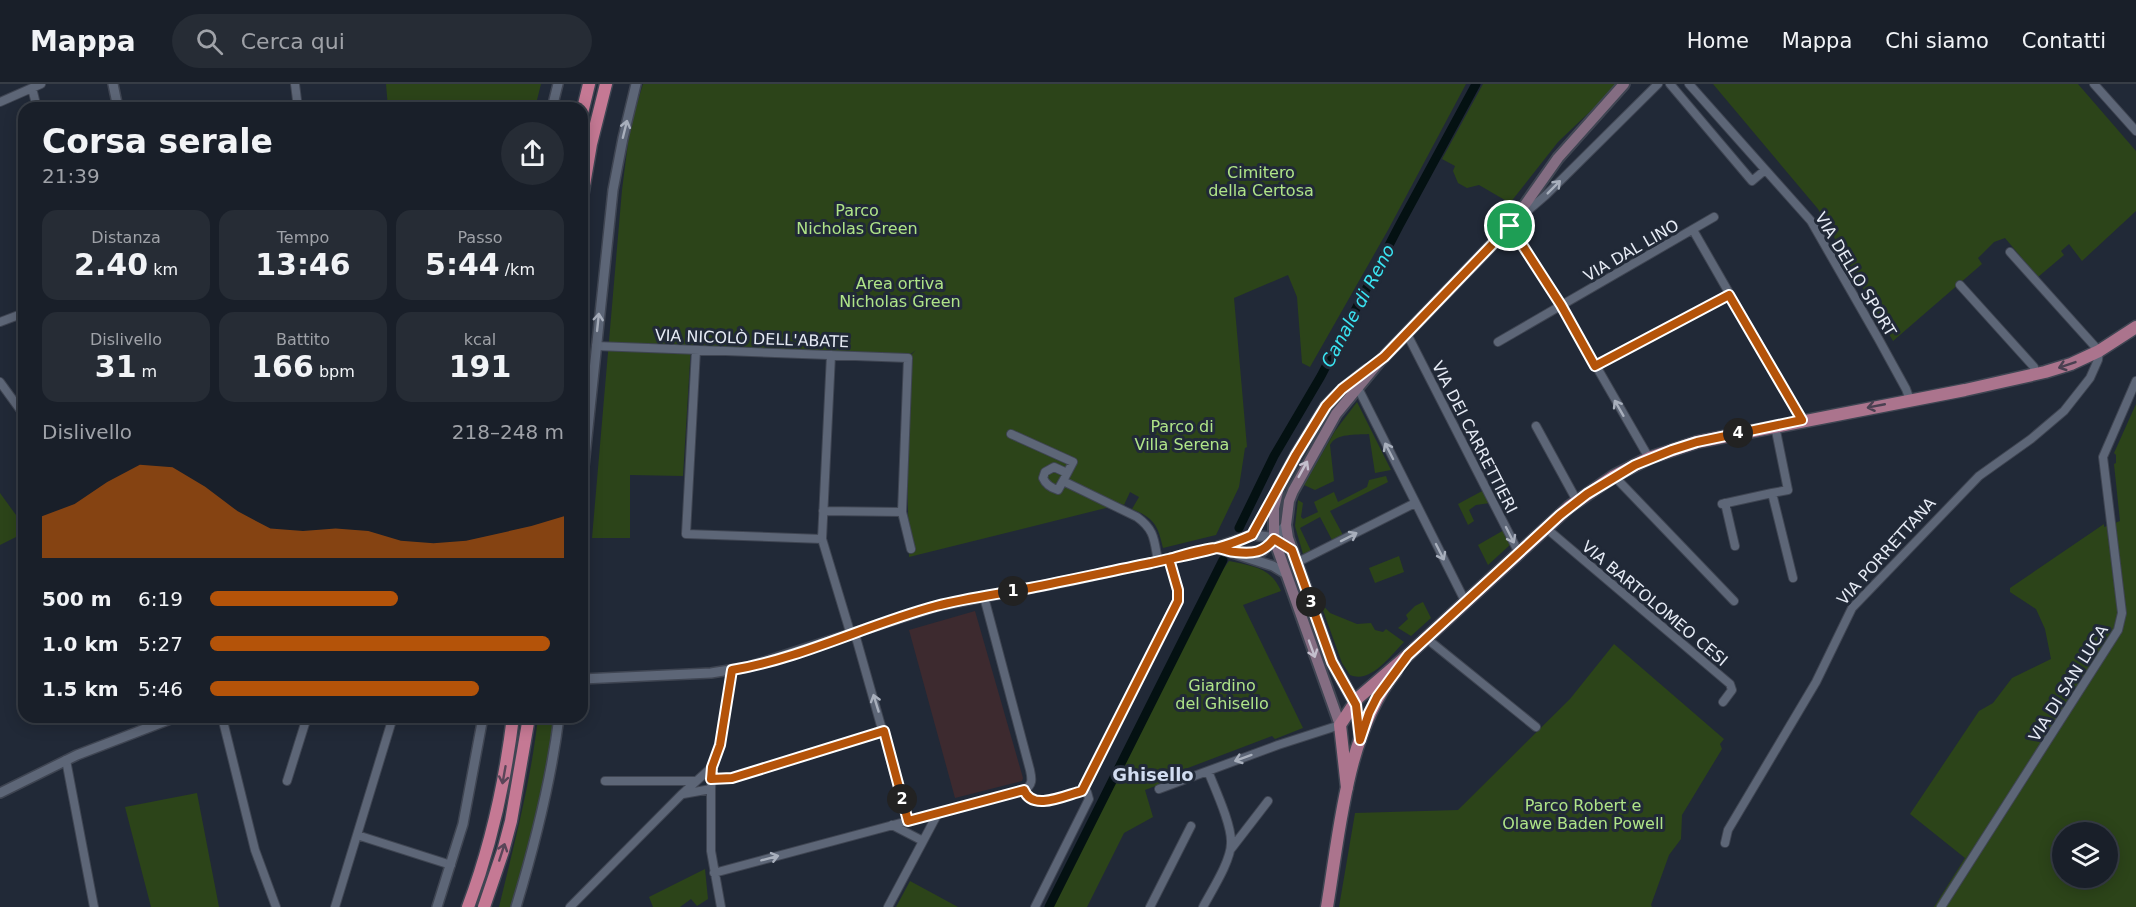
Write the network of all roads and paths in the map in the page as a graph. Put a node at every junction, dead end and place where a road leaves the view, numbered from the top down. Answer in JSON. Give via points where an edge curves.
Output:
{"nodes":[{"id":1,"x":40,"y":84,"type":"edge"},
{"id":2,"x":113,"y":84,"type":"edge"},
{"id":3,"x":295,"y":84,"type":"edge"},
{"id":4,"x":558,"y":84,"type":"edge"},
{"id":5,"x":589,"y":84,"type":"edge"},
{"id":6,"x":606,"y":84,"type":"edge"},
{"id":7,"x":636,"y":84,"type":"edge"},
{"id":8,"x":1624,"y":84,"type":"edge"},
{"id":9,"x":1633,"y":84,"type":"edge"},
{"id":10,"x":1658,"y":84,"type":"edge"},
{"id":11,"x":1670,"y":84,"type":"edge"},
{"id":12,"x":1689,"y":84,"type":"edge"},
{"id":13,"x":2094,"y":84,"type":"edge"},
{"id":14,"x":32,"y":88,"type":"junction"},
{"id":15,"x":0,"y":102,"type":"edge"},
{"id":16,"x":36,"y":102,"type":"edge"},
{"id":17,"x":117,"y":102,"type":"edge"},
{"id":18,"x":297,"y":102,"type":"edge"},
{"id":19,"x":554,"y":102,"type":"edge"},
{"id":20,"x":585,"y":102,"type":"edge"},
{"id":21,"x":1599,"y":112,"type":"junction"},
{"id":22,"x":1724,"y":123,"type":"junction"},
{"id":23,"x":2136,"y":131,"type":"edge"},
{"id":24,"x":1712,"y":134,"type":"junction"},
{"id":25,"x":588,"y":162,"type":"edge"},
{"id":26,"x":1765,"y":170,"type":"junction"},
{"id":27,"x":1714,"y":217,"type":"dead end"},
{"id":28,"x":1510,"y":226,"type":"junction"},
{"id":29,"x":1693,"y":230,"type":"junction"},
{"id":30,"x":2010,"y":252,"type":"dead end"},
{"id":31,"x":1960,"y":285,"type":"dead end"},
{"id":32,"x":1729,"y":295,"type":"junction"},
{"id":33,"x":1561,"y":305,"type":"junction"},
{"id":34,"x":18,"y":315,"type":"edge"},
{"id":35,"x":0,"y":321,"type":"edge"},
{"id":36,"x":2136,"y":327,"type":"edge"},
{"id":37,"x":1407,"y":334,"type":"junction"},
{"id":38,"x":1498,"y":342,"type":"dead end"},
{"id":39,"x":596,"y":346,"type":"junction"},
{"id":40,"x":696,"y":350,"type":"junction"},
{"id":41,"x":2098,"y":351,"type":"junction"},
{"id":42,"x":831,"y":355,"type":"junction"},
{"id":43,"x":1379,"y":362,"type":"junction"},
{"id":44,"x":1595,"y":366,"type":"junction"},
{"id":45,"x":2034,"y":375,"type":"junction"},
{"id":46,"x":2136,"y":381,"type":"edge"},
{"id":47,"x":0,"y":382,"type":"edge"},
{"id":48,"x":1358,"y":388,"type":"junction"},
{"id":49,"x":1910,"y":400,"type":"junction"},
{"id":50,"x":18,"y":406,"type":"edge"},
{"id":51,"x":1802,"y":420,"type":"junction"},
{"id":52,"x":588,"y":425,"type":"edge"},
{"id":53,"x":1536,"y":426,"type":"dead end"},
{"id":54,"x":1775,"y":426,"type":"junction"},
{"id":55,"x":1011,"y":434,"type":"dead end"},
{"id":56,"x":1649,"y":458,"type":"junction"},
{"id":57,"x":1067,"y":473,"type":"junction"},
{"id":58,"x":1614,"y":476,"type":"junction"},
{"id":59,"x":1063,"y":481,"type":"junction"},
{"id":60,"x":1279,"y":487,"type":"junction"},
{"id":61,"x":1772,"y":493,"type":"junction"},
{"id":62,"x":1577,"y":501,"type":"junction"},
{"id":63,"x":1415,"y":503,"type":"junction"},
{"id":64,"x":823,"y":511,"type":"junction"},
{"id":65,"x":902,"y":512,"type":"junction"},
{"id":66,"x":1286,"y":525,"type":"junction"},
{"id":67,"x":1546,"y":528,"type":"junction"},
{"id":68,"x":1252,"y":535,"type":"junction"},
{"id":69,"x":822,"y":539,"type":"junction"},
{"id":70,"x":1274,"y":539,"type":"junction"},
{"id":71,"x":1735,"y":546,"type":"dead end"},
{"id":72,"x":1217,"y":548,"type":"junction"},
{"id":73,"x":911,"y":549,"type":"dead end"},
{"id":74,"x":1292,"y":550,"type":"junction"},
{"id":75,"x":1235,"y":552,"type":"junction"},
{"id":76,"x":1519,"y":553,"type":"junction"},
{"id":77,"x":1169,"y":559,"type":"junction"},
{"id":78,"x":1158,"y":561,"type":"junction"},
{"id":79,"x":1296,"y":563,"type":"junction"},
{"id":80,"x":1286,"y":574,"type":"junction"},
{"id":81,"x":1793,"y":578,"type":"dead end"},
{"id":82,"x":984,"y":597,"type":"junction"},
{"id":83,"x":1465,"y":601,"type":"junction"},
{"id":84,"x":1734,"y":601,"type":"dead end"},
{"id":85,"x":853,"y":635,"type":"junction"},
{"id":86,"x":1426,"y":638,"type":"junction"},
{"id":87,"x":1408,"y":655,"type":"junction"},
{"id":88,"x":732,"y":670,"type":"junction"},
{"id":89,"x":588,"y":679,"type":"edge"},
{"id":90,"x":1354,"y":702,"type":"junction"},
{"id":91,"x":1723,"y":702,"type":"dead end"},
{"id":92,"x":161,"y":723,"type":"edge"},
{"id":93,"x":223,"y":723,"type":"edge"},
{"id":94,"x":305,"y":723,"type":"edge"},
{"id":95,"x":391,"y":723,"type":"edge"},
{"id":96,"x":482,"y":723,"type":"edge"},
{"id":97,"x":512,"y":723,"type":"edge"},
{"id":98,"x":529,"y":723,"type":"edge"},
{"id":99,"x":558,"y":723,"type":"edge"},
{"id":100,"x":1340,"y":725,"type":"junction"},
{"id":101,"x":1536,"y":727,"type":"dead end"},
{"id":102,"x":884,"y":731,"type":"junction"},
{"id":103,"x":1360,"y":740,"type":"junction"},
{"id":104,"x":66,"y":760,"type":"junction"},
{"id":105,"x":712,"y":767,"type":"junction"},
{"id":106,"x":1208,"y":771,"type":"junction"},
{"id":107,"x":711,"y":779,"type":"junction"},
{"id":108,"x":673,"y":780,"type":"junction"},
{"id":109,"x":287,"y":781,"type":"dead end"},
{"id":110,"x":605,"y":781,"type":"dead end"},
{"id":111,"x":696,"y":781,"type":"junction"},
{"id":112,"x":1347,"y":788,"type":"junction"},
{"id":113,"x":711,"y":789,"type":"junction"},
{"id":114,"x":1159,"y":789,"type":"dead end"},
{"id":115,"x":1024,"y":790,"type":"junction"},
{"id":116,"x":1082,"y":791,"type":"junction"},
{"id":117,"x":0,"y":793,"type":"edge"},
{"id":118,"x":681,"y":795,"type":"junction"},
{"id":119,"x":1268,"y":801,"type":"dead end"},
{"id":120,"x":938,"y":813,"type":"junction"},
{"id":121,"x":908,"y":821,"type":"junction"},
{"id":122,"x":891,"y":825,"type":"junction"},
{"id":123,"x":1191,"y":826,"type":"dead end"},
{"id":124,"x":357,"y":835,"type":"junction"},
{"id":125,"x":923,"y":841,"type":"junction"},
{"id":126,"x":1725,"y":843,"type":"dead end"},
{"id":127,"x":1230,"y":850,"type":"junction"},
{"id":128,"x":450,"y":865,"type":"junction"},
{"id":129,"x":714,"y":873,"type":"junction"},
{"id":130,"x":94,"y":907,"type":"edge"},
{"id":131,"x":276,"y":907,"type":"edge"},
{"id":132,"x":336,"y":907,"type":"edge"},
{"id":133,"x":437,"y":907,"type":"edge"},
{"id":134,"x":468,"y":907,"type":"edge"},
{"id":135,"x":484,"y":907,"type":"edge"},
{"id":136,"x":516,"y":907,"type":"edge"},
{"id":137,"x":570,"y":907,"type":"edge"},
{"id":138,"x":721,"y":907,"type":"edge"},
{"id":139,"x":888,"y":907,"type":"edge"},
{"id":140,"x":1035,"y":907,"type":"edge"},
{"id":141,"x":1150,"y":907,"type":"edge"},
{"id":142,"x":1203,"y":907,"type":"edge"},
{"id":143,"x":1327,"y":907,"type":"edge"},
{"id":144,"x":1941,"y":907,"type":"edge"}],
"edges":[{"from":1,"to":14,"type":"street"},
{"from":2,"to":17,"type":"street"},
{"from":3,"to":18,"type":"street"},
{"from":4,"to":19,"type":"street"},
{"from":5,"to":20,"type":"highway"},
{"from":6,"to":25,"type":"highway"},
{"from":39,"to":7,"type":"street","one_way":true,"via":[[613,190]]},
{"from":8,"to":21,"type":"main road"},
{"from":9,"to":21,"type":"main road"},
{"from":28,"to":10,"type":"street","one_way":true},
{"from":11,"to":24,"type":"street"},
{"from":12,"to":22,"type":"street","name":"VIA DELLO SPORT"},
{"from":13,"to":23,"type":"street"},
{"from":14,"to":15,"type":"street"},
{"from":14,"to":16,"type":"street"},
{"from":21,"to":28,"type":"main road","via":[[1558,158]]},
{"from":22,"to":24,"type":"street"},
{"from":22,"to":26,"type":"street","name":"VIA DELLO SPORT"},
{"from":24,"to":26,"type":"street","via":[[1752,181]]},
{"from":26,"to":49,"type":"street","name":"VIA DELLO SPORT","via":[[1811,222]]},
{"from":27,"to":29,"type":"street","name":"VIA DAL LINO"},
{"from":28,"to":33,"type":"street"},
{"from":28,"to":37,"type":"main road"},
{"from":29,"to":32,"type":"street"},
{"from":29,"to":33,"type":"street","name":"VIA DAL LINO"},
{"from":30,"to":41,"type":"street"},
{"from":31,"to":45,"type":"street","via":[[2034,368]]},
{"from":32,"to":44,"type":"street"},
{"from":32,"to":51,"type":"street"},
{"from":33,"to":38,"type":"street","name":"VIA DAL LINO"},
{"from":33,"to":44,"type":"street"},
{"from":34,"to":35,"type":"street"},
{"from":36,"to":41,"type":"main road"},
{"from":37,"to":43,"type":"main road"},
{"from":37,"to":76,"type":"street","name":"VIA DEI CARRETTIERI","one_way":true},
{"from":39,"to":40,"type":"street","name":"VIA NICOLÒ DELL'ABATE"},
{"from":39,"to":52,"type":"street"},
{"from":40,"to":42,"type":"street","name":"VIA NICOLÒ DELL'ABATE"},
{"from":40,"to":69,"type":"street","via":[[686,534]]},
{"from":41,"to":45,"type":"main road","one_way":true},
{"from":41,"to":126,"type":"street","name":"VIA PORRETTANA","via":[[2090,378],[2064,411],[1979,476],[1852,608],[1816,682],[1728,830]]},
{"from":42,"to":64,"type":"street"},
{"from":42,"to":65,"type":"street","name":"VIA NICOLÒ DELL'ABATE","via":[[908,358]]},
{"from":43,"to":48,"type":"main road"},
{"from":43,"to":60,"type":"main road","via":[[1326,406]]},
{"from":56,"to":44,"type":"street","one_way":true},
{"from":45,"to":49,"type":"main road"},
{"from":46,"to":144,"type":"street","name":"VIA DI SAN LUCA","via":[[2103,457],[2121,613],[2118,630]]},
{"from":47,"to":50,"type":"street"},
{"from":63,"to":48,"type":"street","one_way":true},
{"from":66,"to":48,"type":"main road","one_way":true,"via":[[1296,483],[1332,419]]},
{"from":49,"to":51,"type":"main road","one_way":true},
{"from":51,"to":54,"type":"main road"},
{"from":53,"to":62,"type":"street"},
{"from":54,"to":56,"type":"main road","via":[[1697,442]]},
{"from":54,"to":61,"type":"street","via":[[1788,490]]},
{"from":55,"to":57,"type":"street","via":[[1073,462]]},
{"from":56,"to":58,"type":"main road"},
{"from":57,"to":59,"type":"street"},
{"from":57,"to":59,"type":"street","via":[[1054,467],[1043,478],[1058,490]]},
{"from":58,"to":62,"type":"main road"},
{"from":58,"to":84,"type":"street"},
{"from":59,"to":78,"type":"street","via":[[1148,525]]},
{"from":60,"to":68,"type":"street"},
{"from":60,"to":70,"type":"main road"},
{"from":61,"to":71,"type":"street","via":[[1724,504]]},
{"from":61,"to":81,"type":"street"},
{"from":62,"to":67,"type":"main road"},
{"from":79,"to":63,"type":"street","one_way":true},
{"from":63,"to":83,"type":"street","one_way":true},
{"from":64,"to":65,"type":"street"},
{"from":64,"to":69,"type":"street"},
{"from":65,"to":73,"type":"street"},
{"from":66,"to":70,"type":"street"},
{"from":66,"to":74,"type":"main road"},
{"from":67,"to":76,"type":"main road"},
{"from":67,"to":91,"type":"street","name":"VIA BARTOLOMEO CESI","via":[[1730,684],[1732,690]]},
{"from":68,"to":70,"type":"street"},
{"from":68,"to":72,"type":"street"},
{"from":69,"to":85,"type":"street"},
{"from":70,"to":74,"type":"street"},
{"from":70,"to":75,"type":"street","via":[[1263,550]]},
{"from":70,"to":80,"type":"main road"},
{"from":72,"to":75,"type":"street"},
{"from":72,"to":77,"type":"street"},
{"from":74,"to":79,"type":"main road"},
{"from":75,"to":80,"type":"street"},
{"from":76,"to":83,"type":"main road"},
{"from":77,"to":78,"type":"street"},
{"from":77,"to":116,"type":"street","via":[[1178,601]]},
{"from":78,"to":82,"type":"street"},
{"from":79,"to":90,"type":"main road","via":[[1332,662]]},
{"from":80,"to":100,"type":"main road","one_way":true},
{"from":82,"to":85,"type":"street","via":[[911,614]]},
{"from":82,"to":115,"type":"street","via":[[1030,770],[1031,783]]},
{"from":83,"to":86,"type":"main road"},
{"from":85,"to":88,"type":"street"},
{"from":102,"to":85,"type":"street","one_way":true},
{"from":86,"to":87,"type":"main road"},
{"from":86,"to":101,"type":"street"},
{"from":87,"to":90,"type":"main road"},
{"from":87,"to":103,"type":"main road","via":[[1377,697]]},
{"from":88,"to":89,"type":"street"},
{"from":88,"to":105,"type":"street","via":[[720,745]]},
{"from":90,"to":100,"type":"main road"},
{"from":90,"to":103,"type":"main road"},
{"from":92,"to":104,"type":"street"},
{"from":93,"to":131,"type":"street","via":[[255,850]]},
{"from":94,"to":109,"type":"street"},
{"from":95,"to":124,"type":"street"},
{"from":96,"to":128,"type":"street","via":[[471,786]]},
{"from":97,"to":134,"type":"highway","one_way":true,"via":[[504,780],[480,876]]},
{"from":135,"to":98,"type":"highway","one_way":true,"via":[[511,822]]},
{"from":99,"to":136,"type":"street","via":[[541,818]]},
{"from":100,"to":106,"type":"street","one_way":true},
{"from":100,"to":112,"type":"main road"},
{"from":102,"to":107,"type":"street","via":[[732,778]]},
{"from":102,"to":121,"type":"street"},
{"from":103,"to":112,"type":"main road"},
{"from":104,"to":117,"type":"street"},
{"from":104,"to":130,"type":"street"},
{"from":105,"to":107,"type":"street"},
{"from":105,"to":111,"type":"street"},
{"from":106,"to":114,"type":"street"},
{"from":106,"to":127,"type":"street","via":[[1230,830]]},
{"from":107,"to":113,"type":"street"},
{"from":108,"to":110,"type":"street"},
{"from":108,"to":111,"type":"street"},
{"from":108,"to":118,"type":"street"},
{"from":111,"to":118,"type":"street"},
{"from":112,"to":143,"type":"main road"},
{"from":113,"to":118,"type":"street"},
{"from":113,"to":129,"type":"street"},
{"from":115,"to":116,"type":"street","via":[[1030,799],[1039,802]]},
{"from":115,"to":120,"type":"street"},
{"from":116,"to":140,"type":"street","via":[[1089,794],[1089,801]]},
{"from":118,"to":137,"type":"street"},
{"from":119,"to":127,"type":"street"},
{"from":120,"to":121,"type":"street"},
{"from":120,"to":125,"type":"street"},
{"from":121,"to":122,"type":"street"},
{"from":122,"to":125,"type":"street"},
{"from":129,"to":122,"type":"street","one_way":true},
{"from":123,"to":141,"type":"street"},
{"from":124,"to":128,"type":"street"},
{"from":124,"to":132,"type":"street"},
{"from":125,"to":139,"type":"street"},
{"from":127,"to":142,"type":"street"},
{"from":128,"to":133,"type":"street"},
{"from":129,"to":138,"type":"street"}]}
